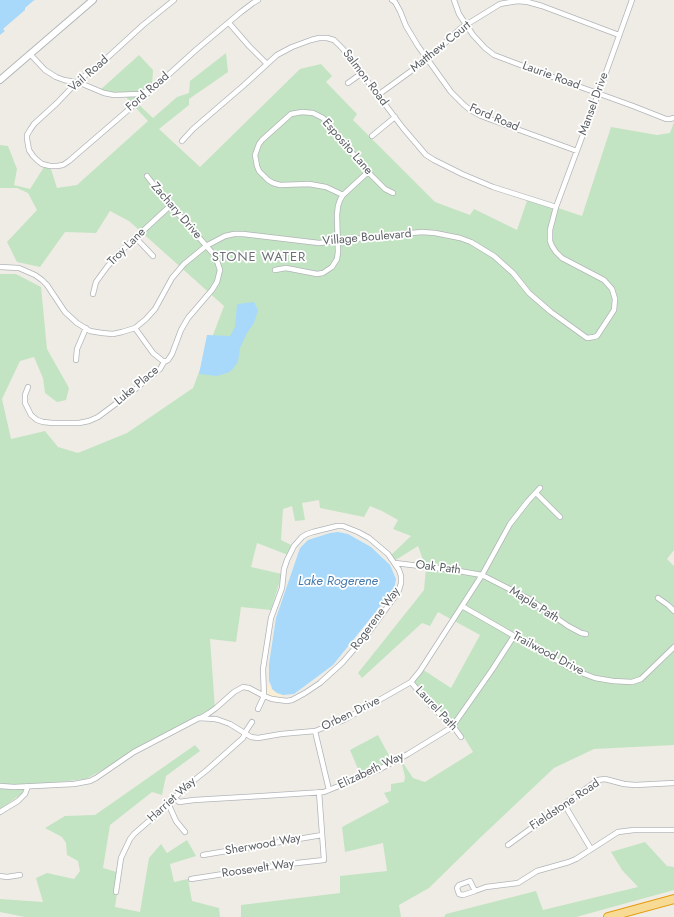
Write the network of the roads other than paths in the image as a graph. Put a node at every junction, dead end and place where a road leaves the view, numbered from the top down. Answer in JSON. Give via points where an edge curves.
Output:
{"nodes":[{"id":1,"x":93,"y":0,"type":"edge"},
{"id":2,"x":174,"y":0,"type":"edge"},
{"id":3,"x":258,"y":0,"type":"edge"},
{"id":4,"x":392,"y":0,"type":"edge"},
{"id":5,"x":454,"y":0,"type":"edge"},
{"id":6,"x":632,"y":0,"type":"edge"},
{"id":7,"x":229,"y":22,"type":"junction"},
{"id":8,"x":466,"y":25,"type":"junction"},
{"id":9,"x":619,"y":35,"type":"junction"},
{"id":10,"x":30,"y":54,"type":"junction"},
{"id":11,"x":427,"y":60,"type":"junction"},
{"id":12,"x":267,"y":64,"type":"junction"},
{"id":13,"x":362,"y":73,"type":"junction"},
{"id":14,"x":0,"y":80,"type":"edge"},
{"id":15,"x":77,"y":82,"type":"junction"},
{"id":16,"x":348,"y":83,"type":"dead end"},
{"id":17,"x":150,"y":91,"type":"junction"},
{"id":18,"x":598,"y":93,"type":"junction"},
{"id":19,"x":378,"y":95,"type":"junction"},
{"id":20,"x":395,"y":117,"type":"junction"},
{"id":21,"x":674,"y":118,"type":"edge"},
{"id":22,"x":372,"y":136,"type":"dead end"},
{"id":23,"x":182,"y":141,"type":"dead end"},
{"id":24,"x":577,"y":151,"type":"junction"},
{"id":25,"x":34,"y":157,"type":"joint"},
{"id":26,"x":368,"y":172,"type":"junction"},
{"id":27,"x":147,"y":176,"type":"dead end"},
{"id":28,"x":393,"y":193,"type":"dead end"},
{"id":29,"x":343,"y":195,"type":"junction"},
{"id":30,"x":170,"y":206,"type":"junction"},
{"id":31,"x":556,"y":207,"type":"junction"},
{"id":32,"x":135,"y":237,"type":"junction"},
{"id":33,"x":338,"y":241,"type":"junction"},
{"id":34,"x":206,"y":246,"type":"junction"},
{"id":35,"x":153,"y":256,"type":"dead end"},
{"id":36,"x":0,"y":267,"type":"edge"},
{"id":37,"x":275,"y":270,"type":"dead end"},
{"id":38,"x":93,"y":294,"type":"dead end"},
{"id":39,"x":86,"y":328,"type":"junction"},
{"id":40,"x":135,"y":328,"type":"junction"},
{"id":41,"x":76,"y":360,"type":"dead end"},
{"id":42,"x":164,"y":362,"type":"junction"},
{"id":43,"x":28,"y":387,"type":"dead end"},
{"id":44,"x":540,"y":488,"type":"dead end"},
{"id":45,"x":536,"y":493,"type":"junction"},
{"id":46,"x":560,"y":517,"type":"dead end"},
{"id":47,"x":394,"y":563,"type":"junction"},
{"id":48,"x":482,"y":575,"type":"junction"},
{"id":49,"x":658,"y":598,"type":"dead end"},
{"id":50,"x":462,"y":606,"type":"junction"},
{"id":51,"x":674,"y":611,"type":"edge"},
{"id":52,"x":586,"y":634,"type":"dead end"},
{"id":53,"x":514,"y":636,"type":"junction"},
{"id":54,"x":674,"y":647,"type":"edge"},
{"id":55,"x":411,"y":682,"type":"junction"},
{"id":56,"x":264,"y":696,"type":"junction"},
{"id":57,"x":258,"y":709,"type":"dead end"},
{"id":58,"x":199,"y":718,"type":"junction"},
{"id":59,"x":252,"y":722,"type":"dead end"},
{"id":60,"x":453,"y":726,"type":"junction"},
{"id":61,"x":315,"y":731,"type":"junction"},
{"id":62,"x":245,"y":734,"type":"junction"},
{"id":63,"x":461,"y":737,"type":"dead end"},
{"id":64,"x":674,"y":783,"type":"edge"},
{"id":65,"x":0,"y":786,"type":"edge"},
{"id":66,"x":28,"y":786,"type":"junction"},
{"id":67,"x":329,"y":790,"type":"junction"},
{"id":68,"x":319,"y":792,"type":"junction"},
{"id":69,"x":174,"y":797,"type":"junction"},
{"id":70,"x":168,"y":803,"type":"junction"},
{"id":71,"x":564,"y":804,"type":"junction"},
{"id":72,"x":0,"y":812,"type":"edge"},
{"id":73,"x":674,"y":830,"type":"edge"},
{"id":74,"x":185,"y":832,"type":"dead end"},
{"id":75,"x":322,"y":835,"type":"junction"},
{"id":76,"x":508,"y":845,"type":"dead end"},
{"id":77,"x":591,"y":849,"type":"junction"},
{"id":78,"x":203,"y":854,"type":"dead end"},
{"id":79,"x":0,"y":876,"type":"edge"},
{"id":80,"x":20,"y":876,"type":"dead end"},
{"id":81,"x":191,"y":879,"type":"dead end"},
{"id":82,"x":475,"y":891,"type":"dead end"},
{"id":83,"x":116,"y":892,"type":"dead end"},
{"id":84,"x":674,"y":899,"type":"edge"},
{"id":85,"x":608,"y":917,"type":"edge"}],
"edges":[{"from":1,"to":10,"type":"main road"},
{"from":2,"to":15,"type":"street","name":"Vail Road"},
{"from":3,"to":7,"type":"street","name":"Ford Road"},
{"from":4,"to":11,"type":"street","name":"Ford Road","via":[[398,6],[410,33]]},
{"from":5,"to":8,"type":"street","name":"Laurie Road"},
{"from":6,"to":9,"type":"street","name":"Mansel Drive"},
{"from":7,"to":12,"type":"street"},
{"from":7,"to":17,"type":"street","name":"Ford Road"},
{"from":8,"to":9,"type":"street","name":"Matthew Court","via":[[500,4],[518,1],[542,6]]},
{"from":8,"to":11,"type":"street","name":"Matthew Court"},
{"from":8,"to":18,"type":"street","name":"Laurie Road","via":[[494,55]]},
{"from":9,"to":18,"type":"street","name":"Mansel Drive"},
{"from":10,"to":14,"type":"main road"},
{"from":10,"to":15,"type":"street","via":[[56,77]]},
{"from":11,"to":19,"type":"street","name":"Matthew Court"},
{"from":11,"to":24,"type":"street","name":"Ford Road","via":[[451,92],[469,109],[481,116]]},
{"from":12,"to":13,"type":"street","name":"Salmon Road","via":[[277,55],[300,44],[328,38],[338,44]]},
{"from":12,"to":23,"type":"street","name":"Salmon Road"},
{"from":13,"to":16,"type":"street"},
{"from":13,"to":19,"type":"street","name":"Salmon Road"},
{"from":15,"to":17,"type":"street","via":[[114,95]]},
{"from":15,"to":25,"type":"street","name":"Vail Road","via":[[34,124],[27,135],[28,146]]},
{"from":17,"to":25,"type":"street","name":"Ford Road","via":[[63,165],[42,164]]},
{"from":18,"to":21,"type":"street","name":"Laurie Road","via":[[666,118]]},
{"from":18,"to":24,"type":"street","name":"Mansel Drive"},
{"from":19,"to":20,"type":"street","name":"Salmon Road"},
{"from":20,"to":22,"type":"street"},
{"from":20,"to":31,"type":"street","name":"Salmon Road","via":[[414,143],[434,160],[493,186]]},
{"from":24,"to":31,"type":"street","name":"Mansel Drive"},
{"from":26,"to":28,"type":"street","name":"Esposito Lane","via":[[385,189]]},
{"from":26,"to":29,"type":"street"},
{"from":26,"to":29,"type":"street","name":"Esposito Lane","via":[[323,118],[313,113],[291,114],[259,144],[255,155],[257,166],[268,180],[280,185],[309,184],[326,187]]},
{"from":27,"to":30,"type":"street","name":"Zachary Drive"},
{"from":29,"to":33,"type":"street","via":[[337,211]]},
{"from":30,"to":32,"type":"street","name":"Troy Lane"},
{"from":30,"to":34,"type":"street","name":"Zachary Drive"},
{"from":31,"to":33,"type":"street","name":"Village Boulevard","via":[[549,236],[556,252],[562,258],[604,280],[614,294],[614,310],[594,337],[587,338],[545,307],[504,264],[471,242],[422,232]]},
{"from":32,"to":35,"type":"street"},
{"from":32,"to":38,"type":"street","name":"Troy Lane","via":[[101,274]]},
{"from":33,"to":34,"type":"street","name":"Village Boulevard","via":[[319,243],[234,234]]},
{"from":33,"to":37,"type":"street","via":[[335,262],[323,273],[314,274],[286,268]]},
{"from":34,"to":40,"type":"street","name":"Village Boulevard","via":[[178,271],[152,312]]},
{"from":34,"to":42,"type":"street","name":"Luke Place","via":[[218,261],[219,278],[188,318],[172,354]]},
{"from":36,"to":39,"type":"street","name":"Village Boulevard","via":[[19,268],[39,277],[69,316]]},
{"from":39,"to":40,"type":"street","name":"Village Boulevard","via":[[109,334]]},
{"from":39,"to":41,"type":"street","via":[[77,349]]},
{"from":40,"to":42,"type":"street","via":[[153,353]]},
{"from":42,"to":43,"type":"street","name":"Luke Place","via":[[160,370],[103,414],[79,423],[37,420],[31,415],[25,403]]},
{"from":44,"to":45,"type":"street","name":"Orben Drive"},
{"from":45,"to":46,"type":"street"},
{"from":45,"to":48,"type":"street","name":"Orben Drive","via":[[510,524]]},
{"from":47,"to":48,"type":"street","name":"Oak Path"},
{"from":47,"to":56,"type":"street","name":"Rogerene Way","via":[[401,576],[399,590],[369,632],[342,663],[320,683],[292,700]]},
{"from":47,"to":56,"type":"street","name":"Rogerene Way","via":[[388,554],[369,538],[343,526],[327,528],[302,537],[287,560],[282,588],[271,618],[263,669]]},
{"from":48,"to":50,"type":"street","name":"Orben Drive"},
{"from":48,"to":52,"type":"street","name":"Maple Path","via":[[529,599],[568,626]]},
{"from":49,"to":51,"type":"street"},
{"from":50,"to":53,"type":"street","name":"Trailwood Drive"},
{"from":50,"to":55,"type":"street","name":"Orben Drive"},
{"from":53,"to":54,"type":"street","name":"Trailwood Drive","via":[[582,674],[614,681],[632,682],[641,679]]},
{"from":53,"to":60,"type":"street","name":"Elizabeth Way"},
{"from":55,"to":60,"type":"street","name":"Laurel Path","via":[[430,705]]},
{"from":55,"to":61,"type":"street","name":"Orben Drive","via":[[344,720]]},
{"from":56,"to":57,"type":"street"},
{"from":56,"to":58,"type":"street","name":"Rogerene Way","via":[[246,687],[240,688]]},
{"from":58,"to":62,"type":"street","name":"Orben Drive","via":[[220,720]]},
{"from":58,"to":66,"type":"street","via":[[134,752],[90,781]]},
{"from":59,"to":62,"type":"street","name":"Harriet Way"},
{"from":60,"to":63,"type":"street","name":"Laurel Path"},
{"from":60,"to":67,"type":"street","name":"Elizabeth Way","via":[[384,767]]},
{"from":61,"to":62,"type":"street","name":"Orben Drive","via":[[258,738]]},
{"from":61,"to":67,"type":"street"},
{"from":62,"to":69,"type":"street","name":"Harriet Way","via":[[228,752]]},
{"from":64,"to":71,"type":"street","name":"Fieldstone Road","via":[[635,785],[598,780]]},
{"from":65,"to":66,"type":"street"},
{"from":66,"to":72,"type":"street","via":[[25,794]]},
{"from":67,"to":68,"type":"street","name":"Elizabeth Way"},
{"from":68,"to":69,"type":"street","name":"Elizabeth Way","via":[[179,802]]},
{"from":68,"to":75,"type":"street"},
{"from":69,"to":70,"type":"street","name":"Harriet Way"},
{"from":70,"to":74,"type":"street","via":[[176,821]]},
{"from":70,"to":83,"type":"street","name":"Harriet Way","via":[[130,839],[121,858]]},
{"from":71,"to":76,"type":"street","name":"Fieldstone Road"},
{"from":71,"to":77,"type":"street"},
{"from":73,"to":77,"type":"street","via":[[618,832]]},
{"from":75,"to":78,"type":"street","name":"Sherwood Way"},
{"from":75,"to":81,"type":"street","name":"Roosevelt Way","via":[[324,860]]},
{"from":77,"to":82,"type":"street","via":[[569,862],[537,871],[518,884],[486,887]]},
{"from":79,"to":80,"type":"street"},
{"from":84,"to":85,"type":"highway"}]}
